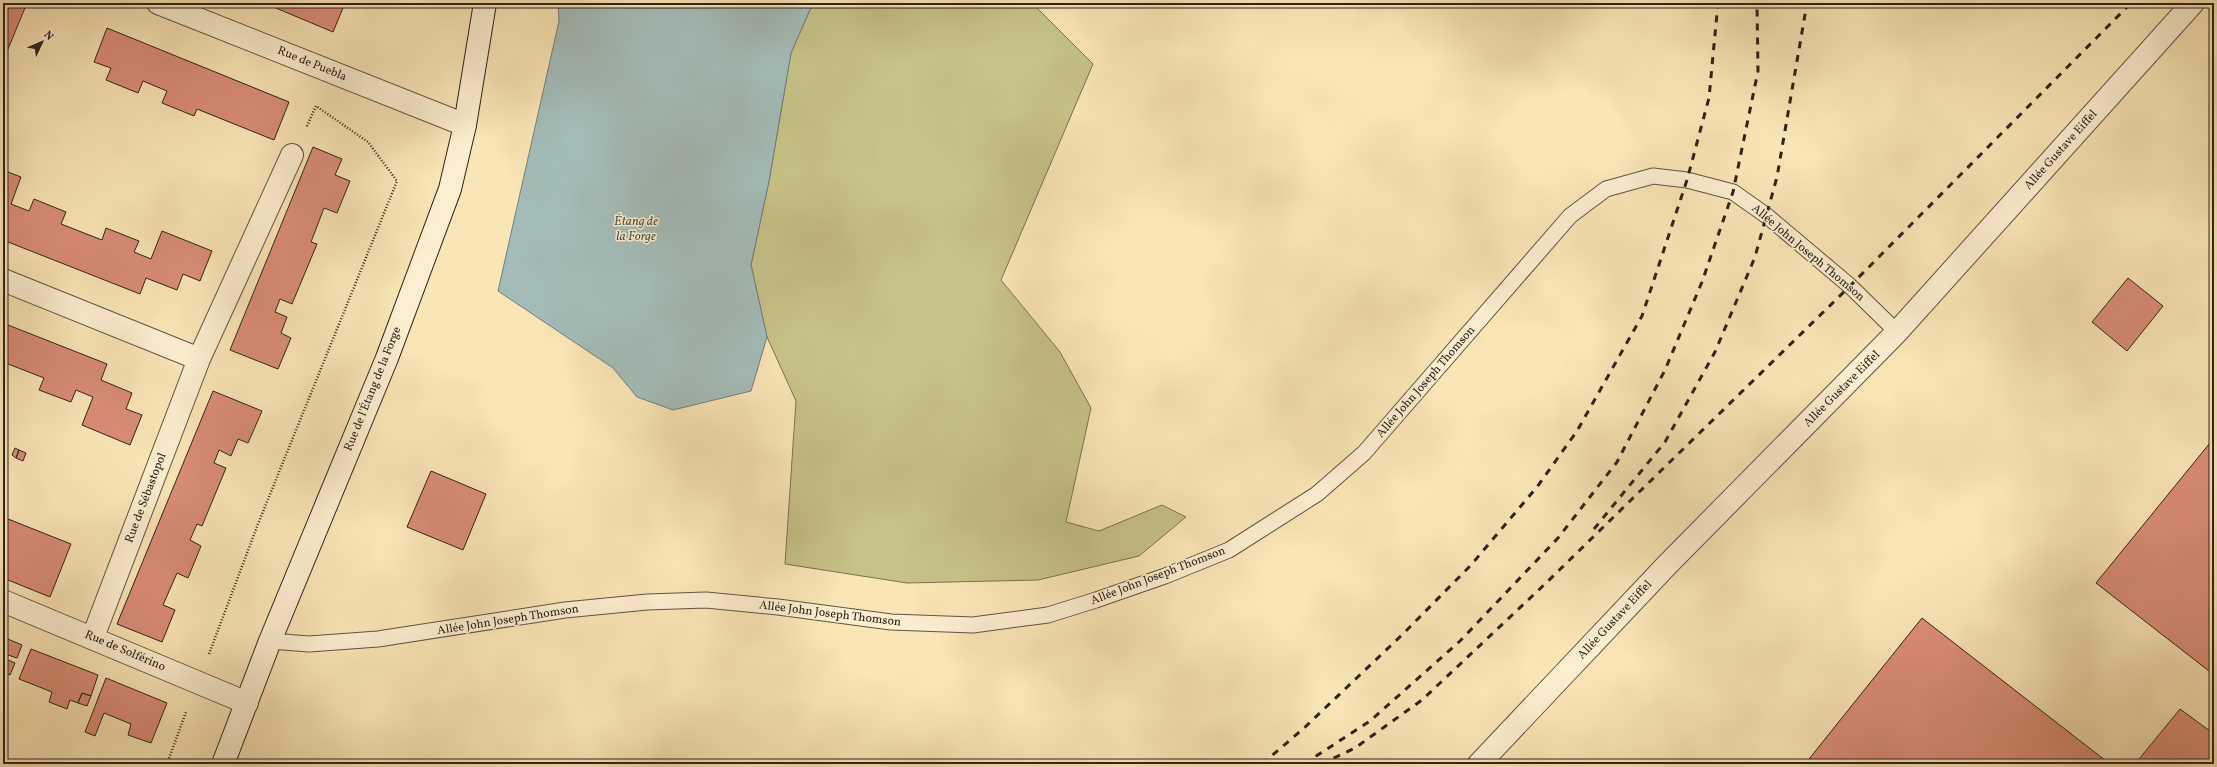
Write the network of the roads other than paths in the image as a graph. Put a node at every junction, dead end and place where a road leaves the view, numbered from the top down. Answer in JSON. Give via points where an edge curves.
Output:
{"nodes":[{"id":1,"x":158,"y":3,"type":"edge"},
{"id":2,"x":485,"y":3,"type":"edge"},
{"id":3,"x":2193,"y":3,"type":"edge"},
{"id":4,"x":465,"y":125,"type":"junction"},
{"id":5,"x":292,"y":155,"type":"dead end"},
{"id":6,"x":3,"y":280,"type":"edge"},
{"id":7,"x":1897,"y":332,"type":"junction"},
{"id":8,"x":200,"y":359,"type":"junction"},
{"id":9,"x":3,"y":601,"type":"edge"},
{"id":10,"x":93,"y":637,"type":"junction"},
{"id":11,"x":270,"y":641,"type":"junction"},
{"id":12,"x":247,"y":703,"type":"junction"},
{"id":13,"x":223,"y":764,"type":"edge"},
{"id":14,"x":1480,"y":764,"type":"edge"}],
"edges":[{"from":1,"to":4,"type":"street","name":"Rue de Puebla"},
{"from":2,"to":4,"type":"street","name":"Rue de l'Étang de la Forge"},
{"from":3,"to":7,"type":"street","name":"Allée Gustave Eiffel"},
{"from":4,"to":11,"type":"street","name":"Rue de l'Étang de la Forge","via":[[450,190],[387,358]]},
{"from":5,"to":8,"type":"street","name":"Rue de Sébastopol"},
{"from":6,"to":8,"type":"street"},
{"from":7,"to":11,"type":"lane","name":"Allée John Joseph Thomson","via":[[1850,286],[1773,221],[1733,192],[1687,180],[1653,176],[1606,189],[1570,216],[1364,453],[1317,494],[1229,550],[1096,600],[1048,615],[973,625],[891,622],[706,600],[647,602],[565,610],[378,639],[309,644]]},
{"from":7,"to":14,"type":"street","name":"Allée Gustave Eiffel","via":[[1667,565]]},
{"from":8,"to":10,"type":"street","name":"Rue de Sébastopol"},
{"from":9,"to":10,"type":"street","name":"Rue de Solférino"},
{"from":10,"to":12,"type":"street","name":"Rue de Solférino"},
{"from":11,"to":12,"type":"street","name":"Rue de l'Étang de la Forge"},
{"from":12,"to":13,"type":"street","name":"Rue de l'Étang de la Forge"}]}
